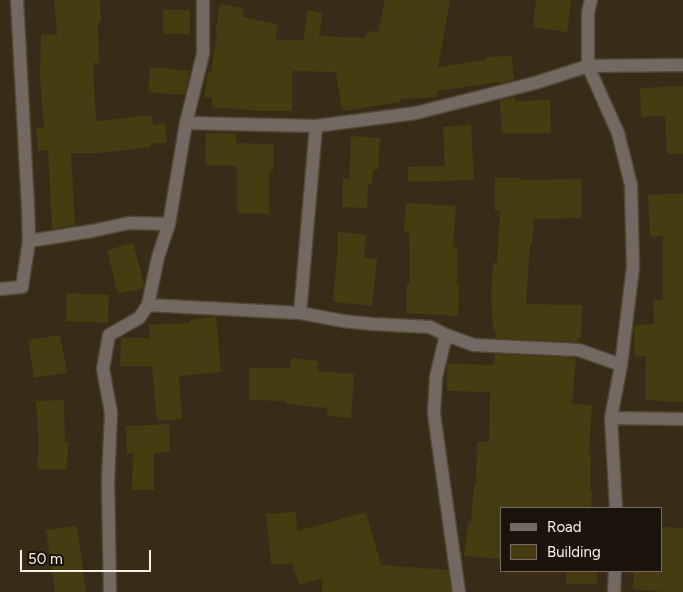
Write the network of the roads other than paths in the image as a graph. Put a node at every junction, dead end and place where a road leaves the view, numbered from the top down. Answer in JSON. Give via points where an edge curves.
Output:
{"nodes":[{"id":1,"x":16,"y":0,"type":"edge"},
{"id":2,"x":203,"y":0,"type":"edge"},
{"id":3,"x":591,"y":0,"type":"edge"},
{"id":4,"x":683,"y":65,"type":"edge"},
{"id":5,"x":588,"y":66,"type":"junction"},
{"id":6,"x":186,"y":123,"type":"junction"},
{"id":7,"x":316,"y":126,"type":"junction"},
{"id":8,"x":169,"y":224,"type":"junction"},
{"id":9,"x":29,"y":241,"type":"junction"},
{"id":10,"x":0,"y":289,"type":"edge"},
{"id":11,"x":148,"y":305,"type":"junction"},
{"id":12,"x":300,"y":313,"type":"junction"},
{"id":13,"x":446,"y":335,"type":"junction"},
{"id":14,"x":621,"y":365,"type":"junction"},
{"id":15,"x":611,"y":418,"type":"junction"},
{"id":16,"x":683,"y":419,"type":"edge"},
{"id":17,"x":616,"y":507,"type":"edge"},
{"id":18,"x":615,"y":572,"type":"edge"},
{"id":19,"x":110,"y":592,"type":"edge"},
{"id":20,"x":459,"y":592,"type":"edge"},
{"id":21,"x":614,"y":592,"type":"edge"}],
"edges":[{"from":1,"to":9,"type":"street"},
{"from":2,"to":6,"type":"street","via":[[203,54]]},
{"from":3,"to":5,"type":"street"},
{"from":4,"to":5,"type":"street"},
{"from":5,"to":7,"type":"street","via":[[416,114]]},
{"from":5,"to":14,"type":"street","via":[[618,133],[631,185],[633,267]]},
{"from":6,"to":7,"type":"street"},
{"from":6,"to":8,"type":"street"},
{"from":7,"to":12,"type":"street"},
{"from":8,"to":9,"type":"street","via":[[129,223]]},
{"from":8,"to":11,"type":"street"},
{"from":9,"to":10,"type":"street","via":[[22,287]]},
{"from":11,"to":12,"type":"street"},
{"from":11,"to":19,"type":"street","via":[[140,318],[110,335],[103,369],[111,413],[108,482]]},
{"from":12,"to":13,"type":"street","via":[[343,321],[430,327]]},
{"from":13,"to":14,"type":"street","via":[[474,345],[579,350]]},
{"from":13,"to":20,"type":"street","via":[[436,377],[434,414]]},
{"from":14,"to":15,"type":"street"},
{"from":15,"to":16,"type":"street"},
{"from":15,"to":17,"type":"street"},
{"from":18,"to":21,"type":"street"}]}
